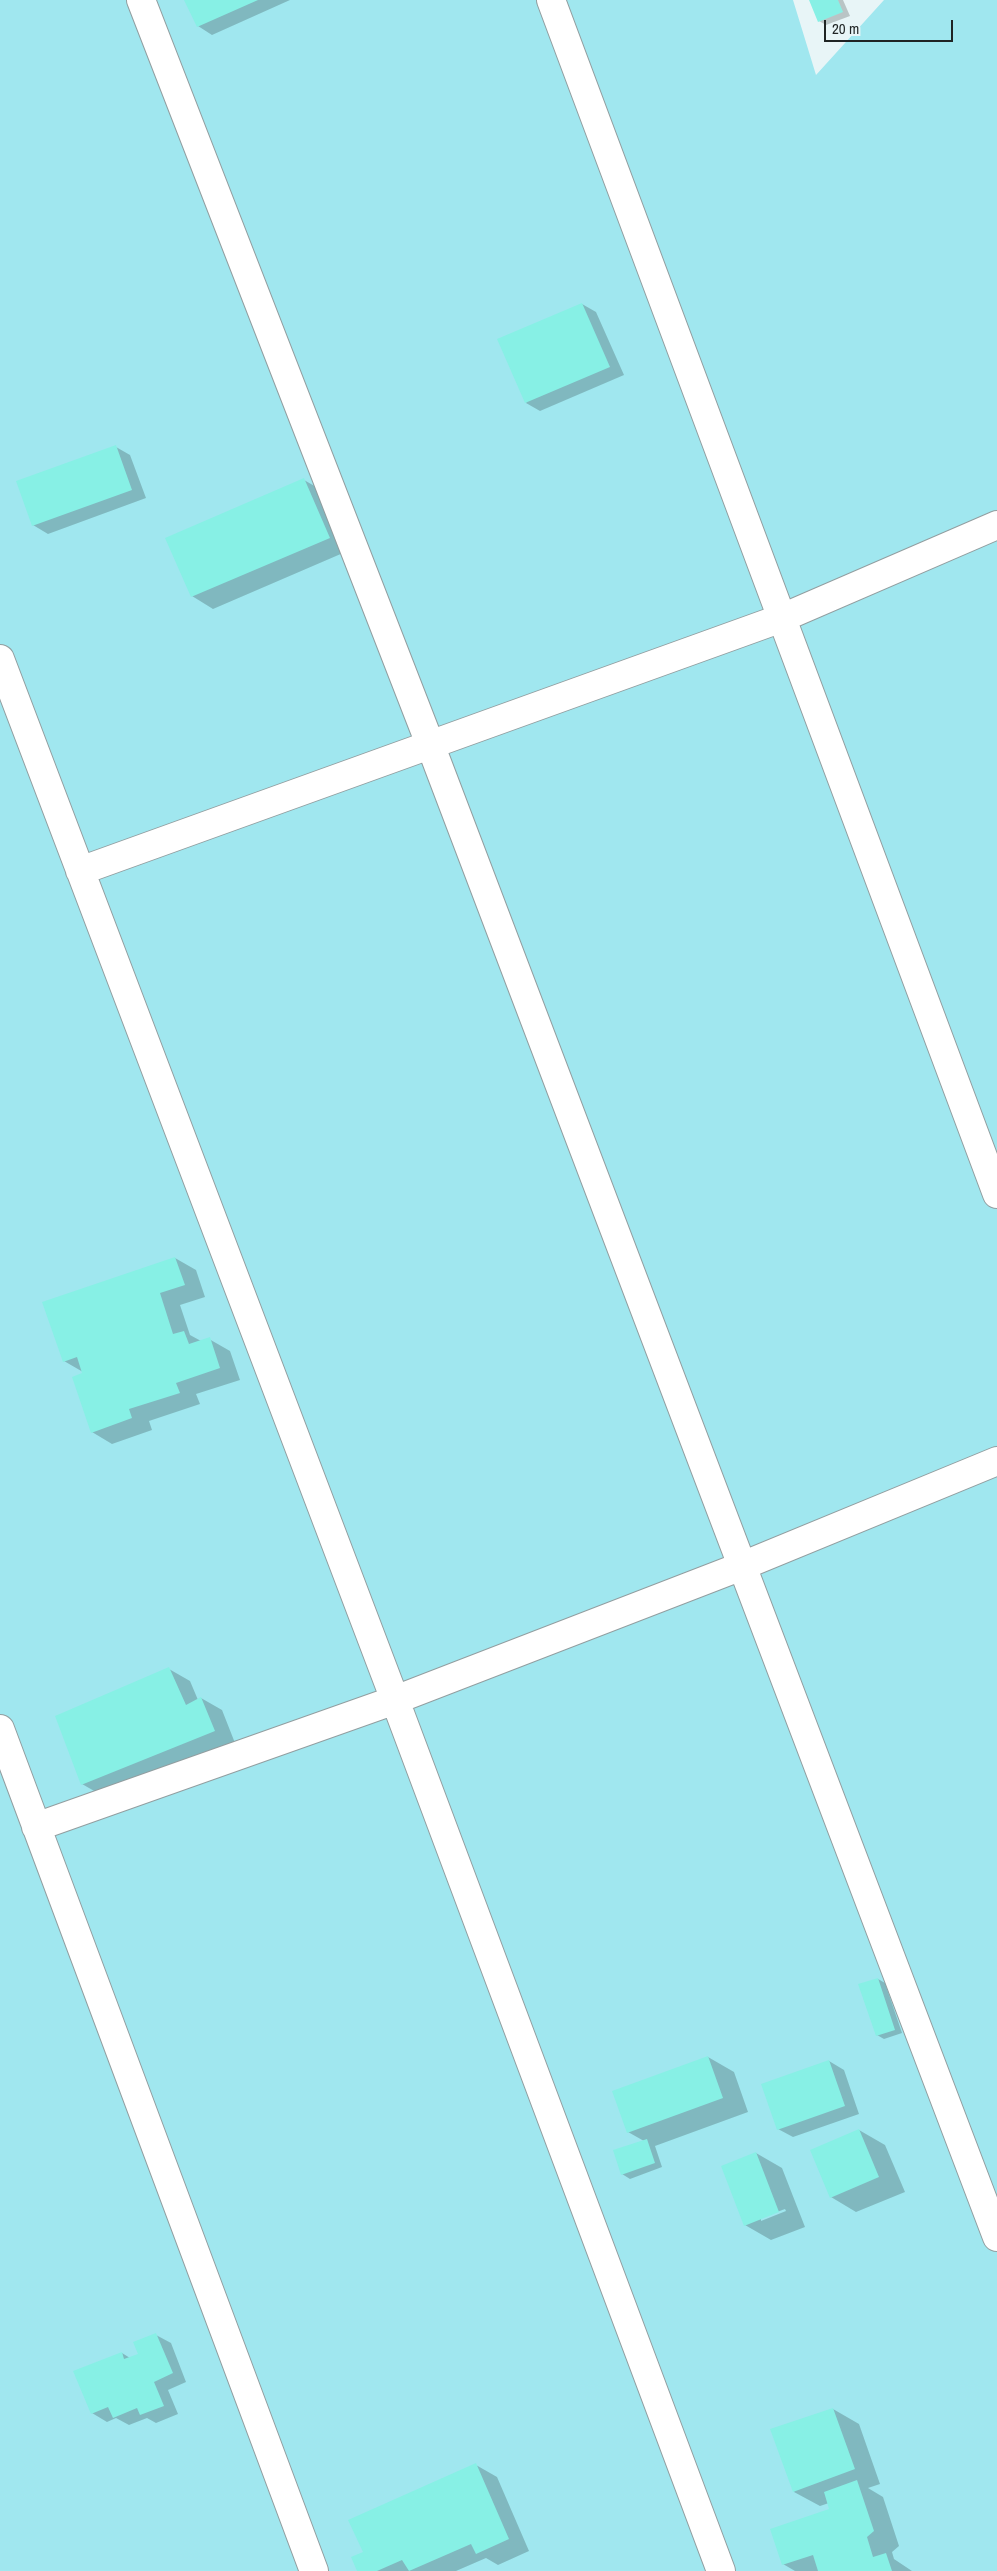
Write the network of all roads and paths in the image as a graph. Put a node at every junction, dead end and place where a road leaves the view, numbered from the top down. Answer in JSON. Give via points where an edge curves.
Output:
{"nodes":[{"id":1,"x":141,"y":0,"type":"edge"},
{"id":2,"x":551,"y":0,"type":"edge"},
{"id":3,"x":997,"y":524,"type":"edge"},
{"id":4,"x":782,"y":618,"type":"junction"},
{"id":5,"x":0,"y":659,"type":"edge"},
{"id":6,"x":430,"y":744,"type":"junction"},
{"id":7,"x":80,"y":871,"type":"junction"},
{"id":8,"x":997,"y":1194,"type":"edge"},
{"id":9,"x":997,"y":1461,"type":"edge"},
{"id":10,"x":742,"y":1566,"type":"junction"},
{"id":11,"x":395,"y":1700,"type":"junction"},
{"id":12,"x":0,"y":1729,"type":"edge"},
{"id":13,"x":36,"y":1827,"type":"junction"},
{"id":14,"x":997,"y":2237,"type":"edge"},
{"id":15,"x":314,"y":2571,"type":"edge"},
{"id":16,"x":721,"y":2571,"type":"edge"}],
"edges":[{"from":1,"to":6,"type":"street"},
{"from":2,"to":4,"type":"street"},
{"from":3,"to":4,"type":"street"},
{"from":4,"to":6,"type":"street"},
{"from":4,"to":8,"type":"street"},
{"from":5,"to":7,"type":"street"},
{"from":6,"to":7,"type":"street"},
{"from":6,"to":10,"type":"street"},
{"from":7,"to":11,"type":"street"},
{"from":9,"to":10,"type":"street"},
{"from":10,"to":11,"type":"street"},
{"from":10,"to":14,"type":"street"},
{"from":11,"to":13,"type":"street"},
{"from":11,"to":16,"type":"street"},
{"from":12,"to":13,"type":"street"},
{"from":13,"to":15,"type":"street"}]}
